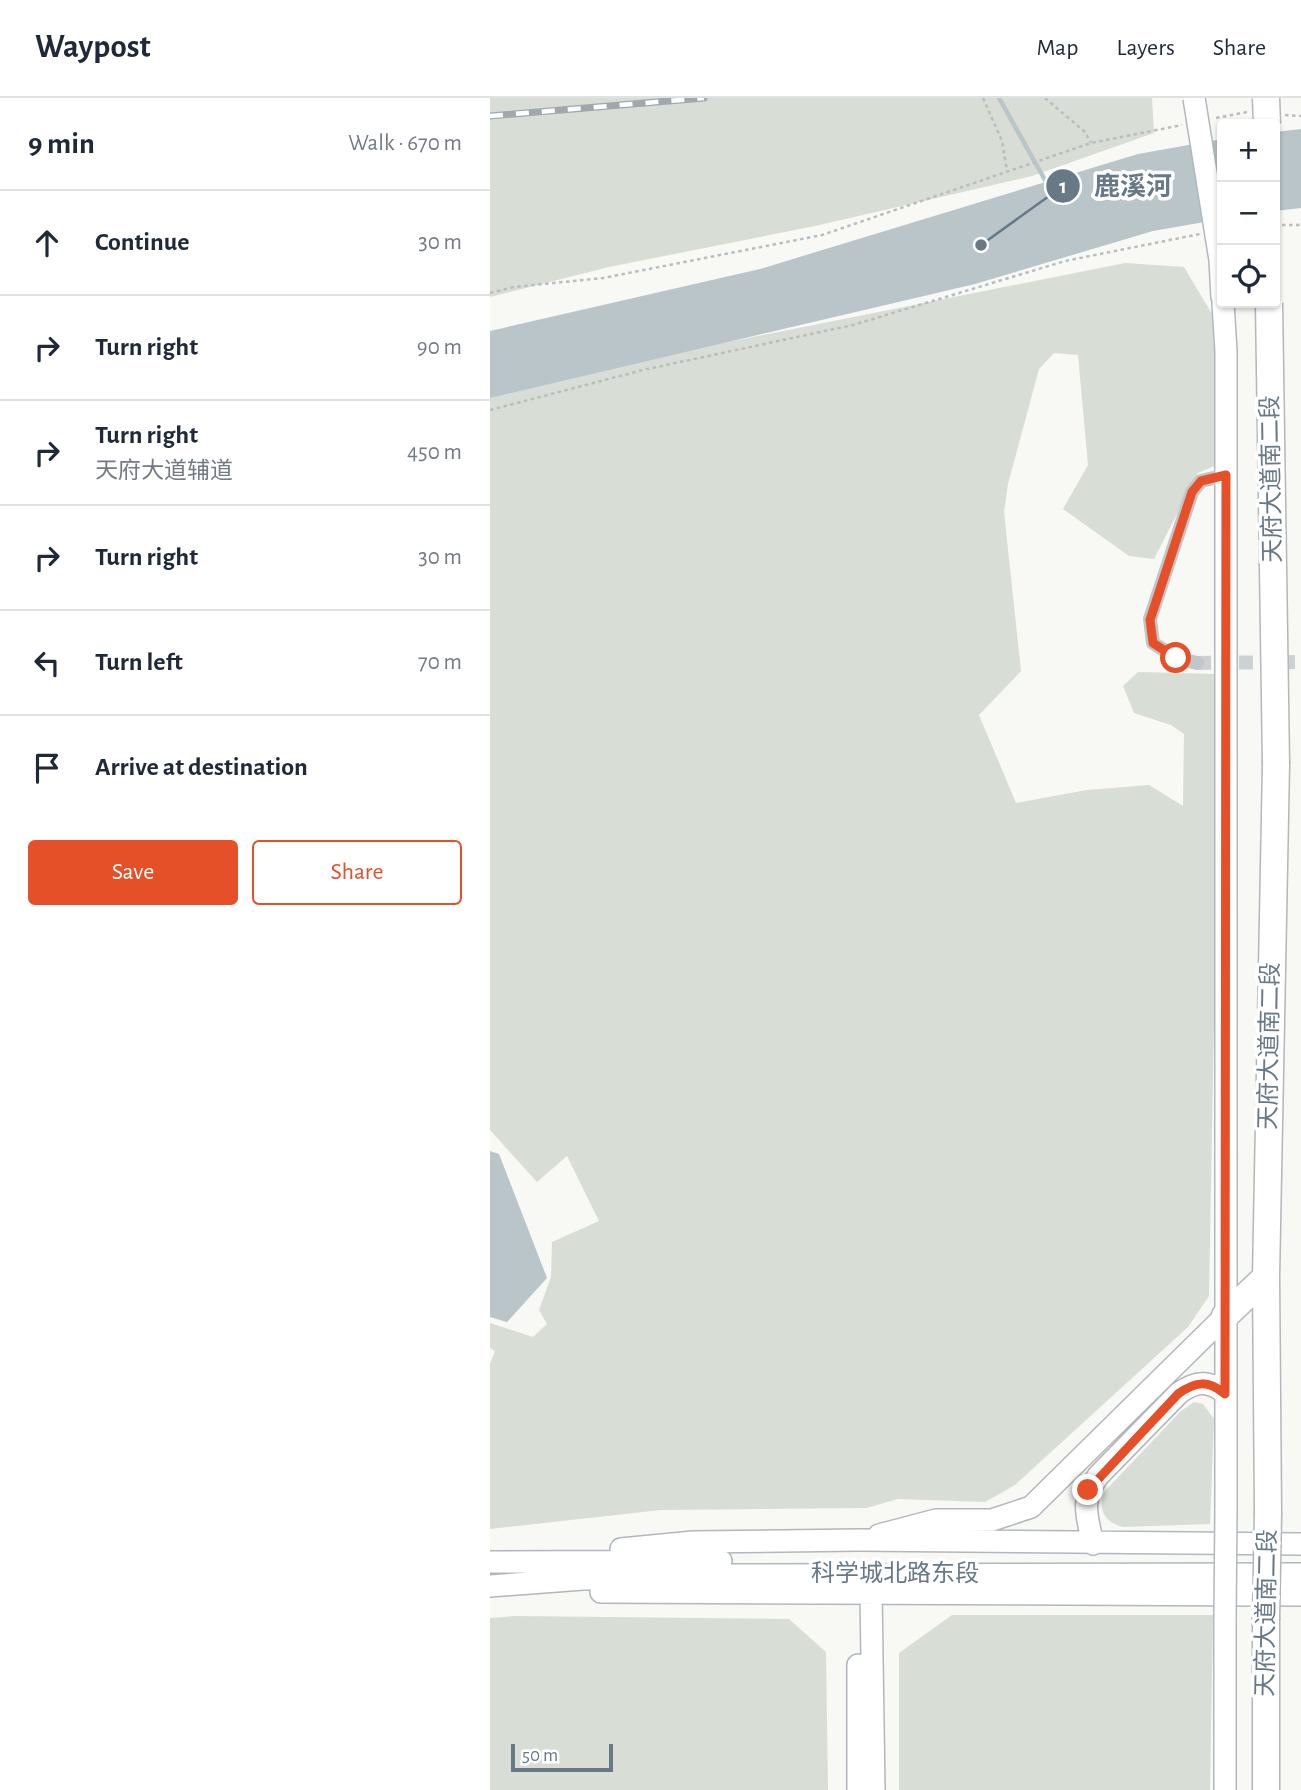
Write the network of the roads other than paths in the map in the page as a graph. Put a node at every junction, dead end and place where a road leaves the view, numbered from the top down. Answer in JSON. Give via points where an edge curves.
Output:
{"nodes":[{"id":1,"x":1194,"y":98,"type":"edge"},
{"id":2,"x":1266,"y":98,"type":"edge"},
{"id":3,"x":1267,"y":119,"type":"edge"},
{"id":4,"x":1218,"y":245,"type":"edge"},
{"id":5,"x":1223,"y":308,"type":"edge"},
{"id":6,"x":1269,"y":308,"type":"edge"},
{"id":7,"x":1226,"y":475,"type":"junction"},
{"id":8,"x":1197,"y":663,"type":"tunnel mouth"},
{"id":9,"x":1266,"y":1277,"type":"junction"},
{"id":10,"x":1225,"y":1316,"type":"junction"},
{"id":11,"x":1225,"y":1394,"type":"junction"},
{"id":12,"x":859,"y":1541,"type":"junction"},
{"id":13,"x":1093,"y":1544,"type":"junction"},
{"id":14,"x":1301,"y":1544,"type":"edge"},
{"id":15,"x":1301,"y":1561,"type":"edge"},
{"id":16,"x":490,"y":1562,"type":"edge"},
{"id":17,"x":524,"y":1562,"type":"junction"},
{"id":18,"x":1301,"y":1574,"type":"edge"},
{"id":19,"x":497,"y":1585,"type":"edge"},
{"id":20,"x":864,"y":1592,"type":"junction"},
{"id":21,"x":1301,"y":1595,"type":"edge"},
{"id":22,"x":858,"y":1790,"type":"edge"},
{"id":23,"x":874,"y":1790,"type":"edge"},
{"id":24,"x":1225,"y":1790,"type":"edge"},
{"id":25,"x":1266,"y":1790,"type":"edge"}],
"edges":[{"from":1,"to":4,"type":"street","bridge":true},
{"from":2,"to":3,"type":"highway","bridge":true},
{"from":5,"to":7,"type":"street"},
{"from":6,"to":9,"type":"highway","name":"天府大道南二段","bridge":true,"via":[[1276,764]]},
{"from":7,"to":8,"type":"street","via":[[1201,481],[1192,492],[1150,620],[1153,643],[1176,658]]},
{"from":7,"to":10,"type":"street"},
{"from":9,"to":10,"type":"highway"},
{"from":9,"to":25,"type":"highway","name":"天府大道南二段","bridge":true},
{"from":10,"to":11,"type":"street"},
{"from":10,"to":12,"type":"street","via":[[1031,1507],[992,1520],[914,1524]]},
{"from":11,"to":13,"type":"street","via":[[1204,1382],[1192,1384],[1098,1476],[1084,1505]]},
{"from":11,"to":24,"type":"street","bridge":true},
{"from":12,"to":13,"type":"street"},
{"from":12,"to":17,"type":"street","via":[[693,1542],[578,1552]]},
{"from":13,"to":14,"type":"street"},
{"from":15,"to":17,"type":"street","name":"科学城北路东段"},
{"from":16,"to":17,"type":"street","name":"科学城北路东段"},
{"from":18,"to":19,"type":"street","name":"科学城北路东段","via":[[718,1574]]},
{"from":19,"to":20,"type":"street","via":[[589,1592]]},
{"from":20,"to":21,"type":"street"},
{"from":20,"to":22,"type":"street"},
{"from":20,"to":23,"type":"street"}]}
